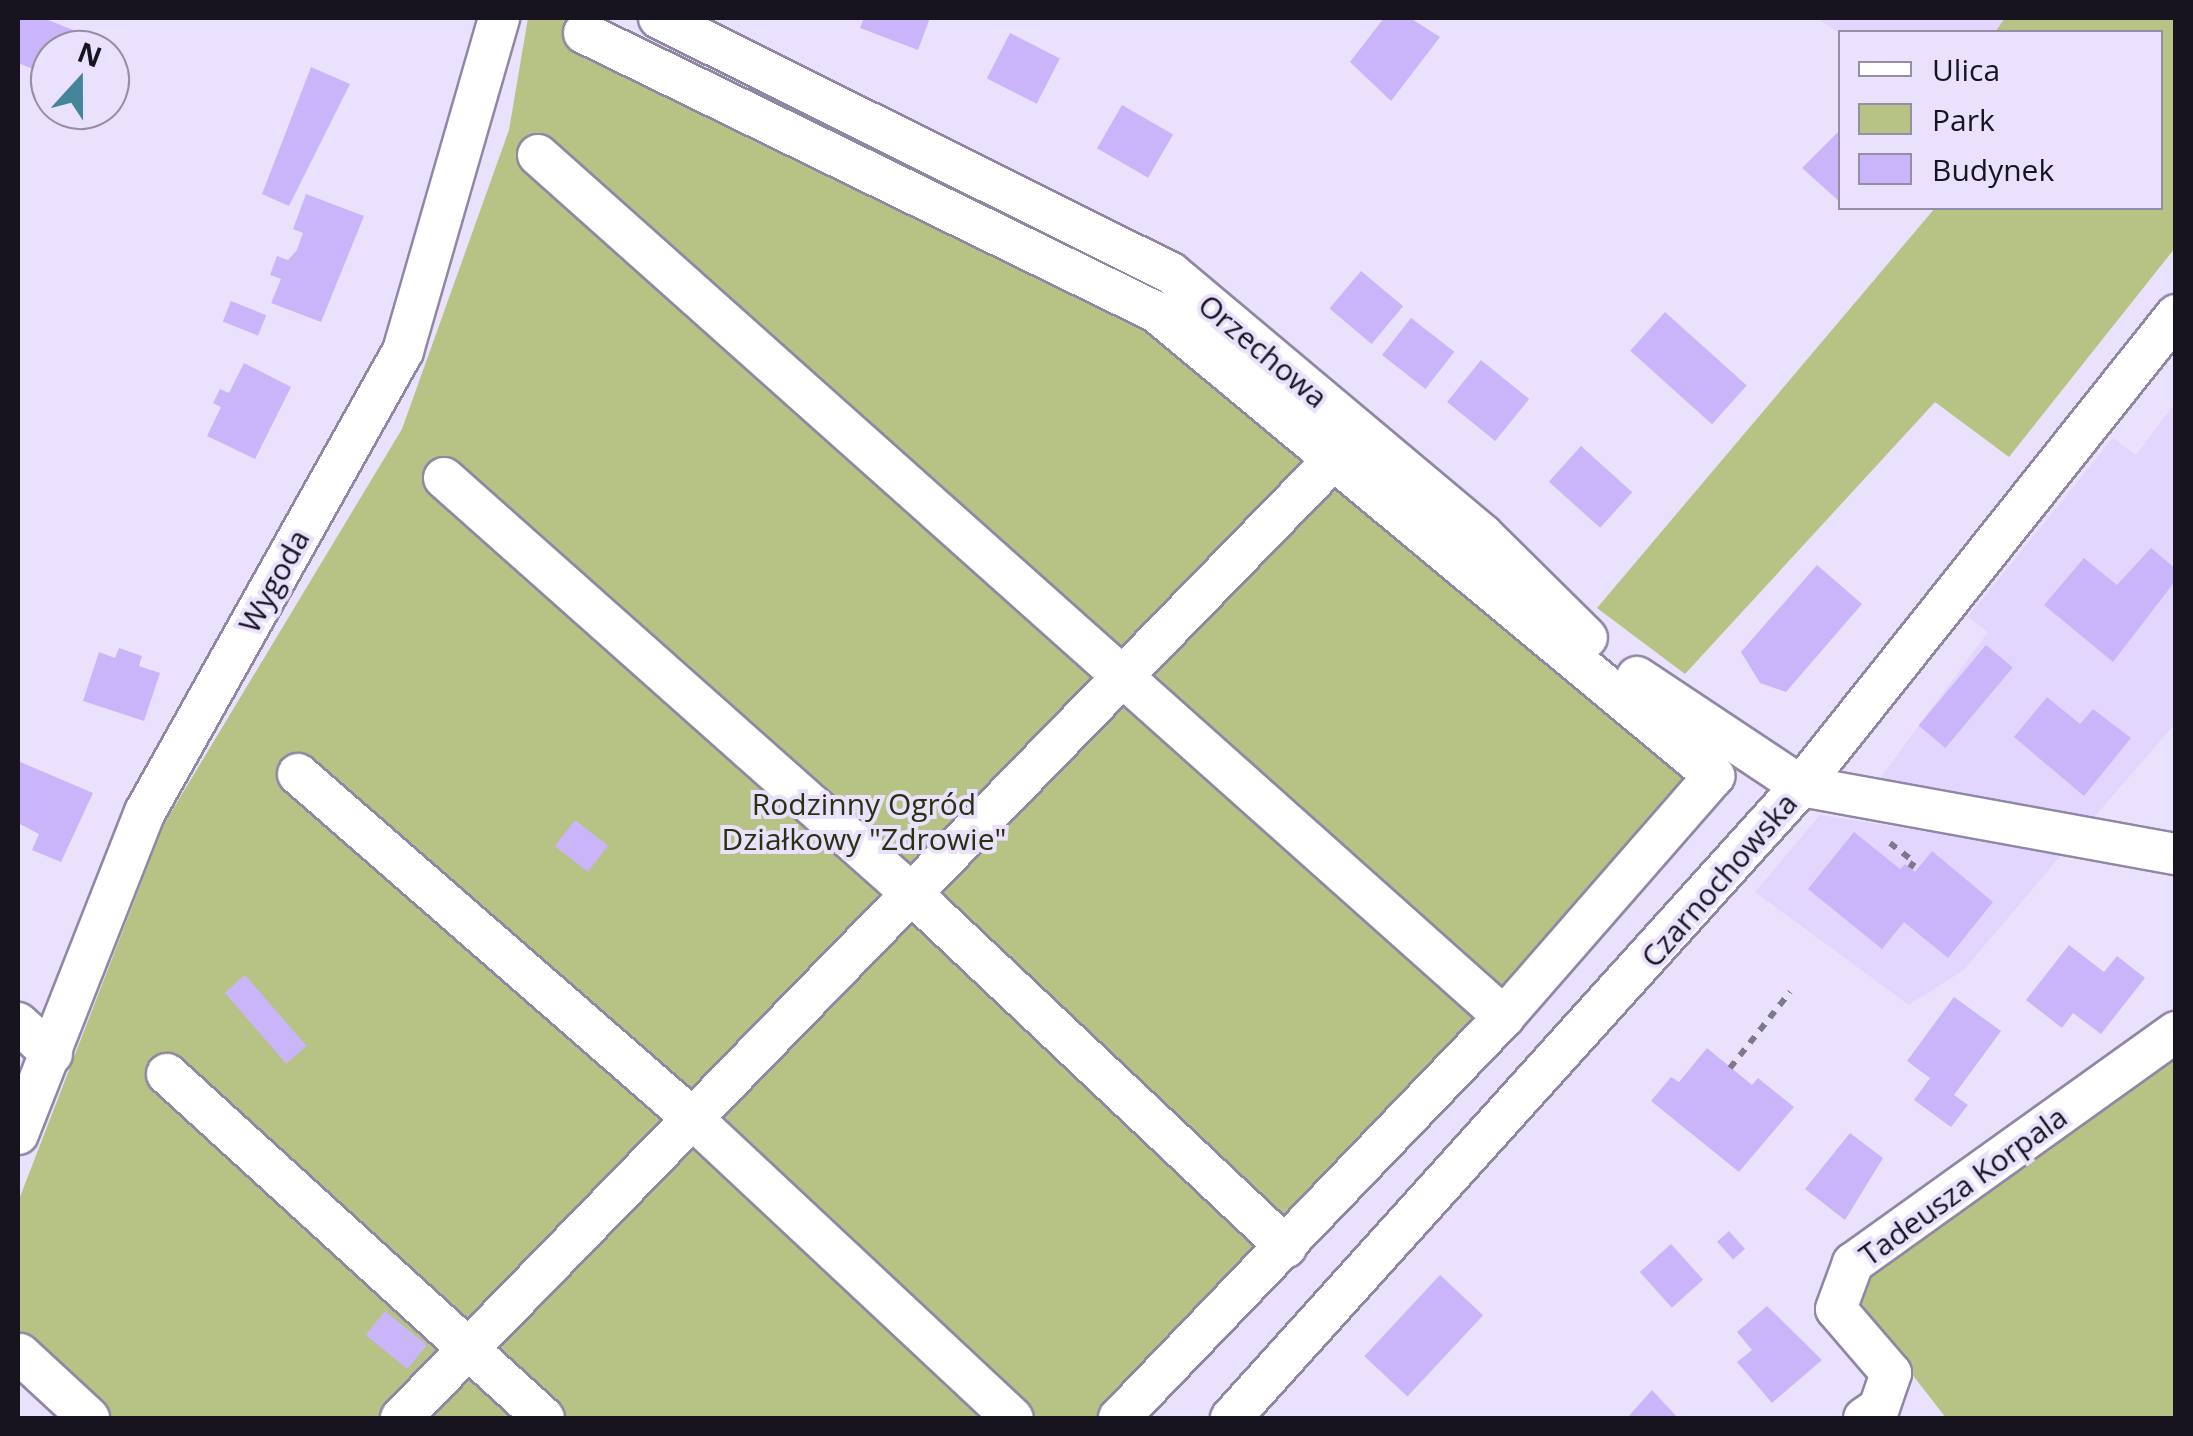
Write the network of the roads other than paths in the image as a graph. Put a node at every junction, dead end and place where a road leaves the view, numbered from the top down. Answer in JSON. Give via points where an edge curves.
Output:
{"nodes":[{"id":1,"x":498,"y":18,"type":"edge"},
{"id":2,"x":659,"y":18,"type":"edge"},
{"id":3,"x":584,"y":33,"type":"dead end"},
{"id":4,"x":538,"y":155,"type":"dead end"},
{"id":5,"x":2176,"y":315,"type":"edge"},
{"id":6,"x":1337,"y":456,"type":"junction"},
{"id":7,"x":444,"y":478,"type":"dead end"},
{"id":8,"x":1123,"y":675,"type":"junction"},
{"id":9,"x":298,"y":774,"type":"dead end"},
{"id":10,"x":1801,"y":786,"type":"junction"},
{"id":11,"x":2176,"y":854,"type":"edge"},
{"id":12,"x":911,"y":893,"type":"junction"},
{"id":13,"x":1504,"y":1018,"type":"junction"},
{"id":14,"x":18,"y":1023,"type":"edge"},
{"id":15,"x":2176,"y":1032,"type":"edge"},
{"id":16,"x":52,"y":1054,"type":"junction"},
{"id":17,"x":167,"y":1074,"type":"dead end"},
{"id":18,"x":692,"y":1118,"type":"junction"},
{"id":19,"x":18,"y":1134,"type":"edge"},
{"id":20,"x":1286,"y":1247,"type":"junction"},
{"id":21,"x":470,"y":1348,"type":"junction"},
{"id":22,"x":20,"y":1354,"type":"edge"},
{"id":23,"x":89,"y":1418,"type":"edge"},
{"id":24,"x":401,"y":1418,"type":"edge"},
{"id":25,"x":544,"y":1418,"type":"edge"},
{"id":26,"x":1013,"y":1418,"type":"edge"},
{"id":27,"x":1118,"y":1418,"type":"edge"},
{"id":28,"x":1231,"y":1418,"type":"edge"},
{"id":29,"x":1864,"y":1418,"type":"edge"}],
"edges":[{"from":1,"to":16,"type":"street","name":"Wygoda","via":[[403,350],[144,812]]},
{"from":2,"to":10,"type":"street","name":"Orzechowa","via":[[1171,274],[1483,535],[1578,631],[1680,710]]},
{"from":3,"to":6,"type":"street","via":[[1156,312]]},
{"from":4,"to":8,"type":"street"},
{"from":5,"to":10,"type":"street","name":"Czarnochowska"},
{"from":6,"to":8,"type":"street"},
{"from":6,"to":13,"type":"street","via":[[1714,776]]},
{"from":7,"to":12,"type":"street"},
{"from":8,"to":12,"type":"street"},
{"from":8,"to":13,"type":"street"},
{"from":9,"to":18,"type":"street"},
{"from":10,"to":11,"type":"street"},
{"from":10,"to":28,"type":"street","name":"Czarnochowska"},
{"from":12,"to":18,"type":"street"},
{"from":12,"to":20,"type":"street"},
{"from":13,"to":20,"type":"street"},
{"from":14,"to":16,"type":"street"},
{"from":15,"to":29,"type":"street","name":"Tadeusza Korpala","via":[[1853,1263],[1836,1308],[1891,1374],[1879,1408]]},
{"from":16,"to":19,"type":"street","name":"Wygoda"},
{"from":17,"to":21,"type":"street"},
{"from":18,"to":21,"type":"street"},
{"from":18,"to":26,"type":"street"},
{"from":20,"to":27,"type":"street"},
{"from":21,"to":24,"type":"street"},
{"from":21,"to":25,"type":"street"},
{"from":22,"to":23,"type":"street"}]}
